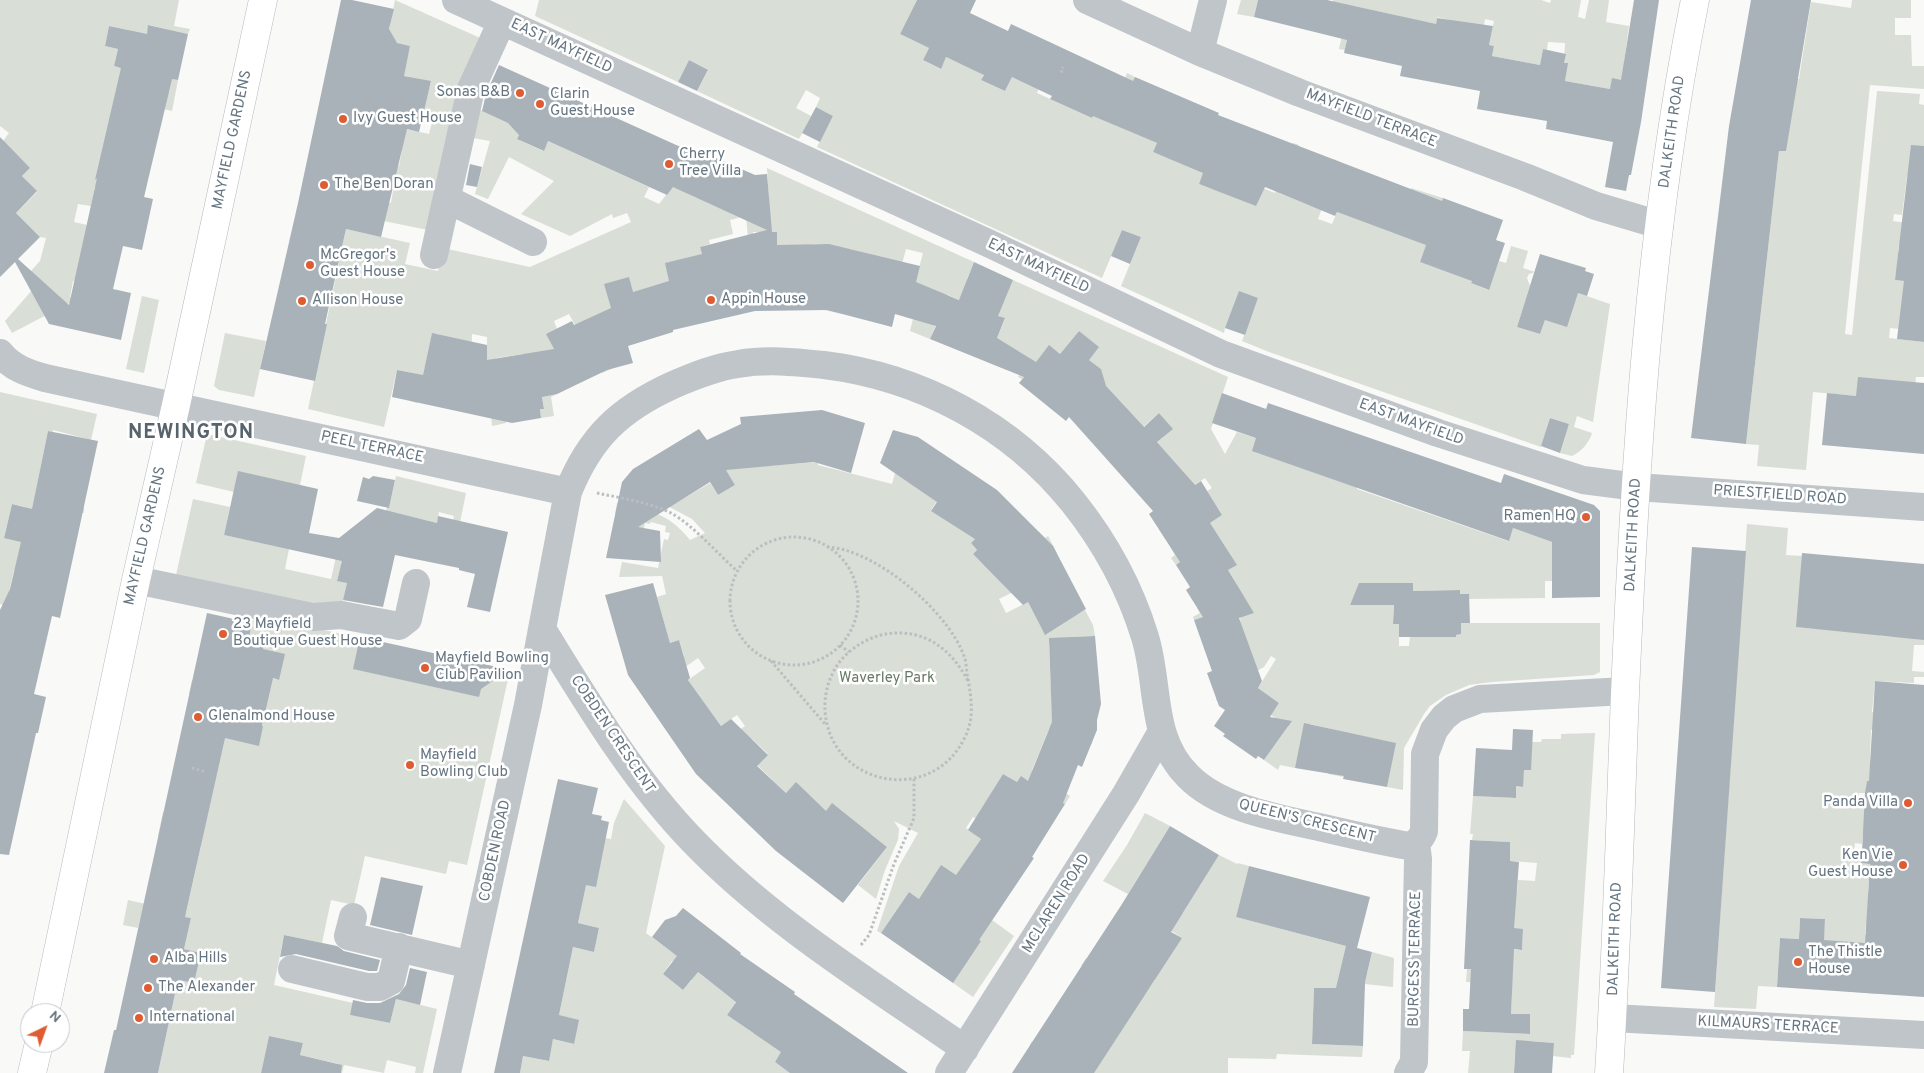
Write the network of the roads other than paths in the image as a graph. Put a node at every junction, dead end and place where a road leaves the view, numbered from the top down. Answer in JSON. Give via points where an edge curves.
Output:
{"nodes":[{"id":1,"x":263,"y":0,"type":"edge"},
{"id":2,"x":456,"y":0,"type":"edge"},
{"id":3,"x":1087,"y":0,"type":"edge"},
{"id":4,"x":1213,"y":0,"type":"edge"},
{"id":5,"x":1695,"y":0,"type":"edge"},
{"id":6,"x":502,"y":21,"type":"junction"},
{"id":7,"x":1200,"y":52,"type":"junction"},
{"id":8,"x":446,"y":199,"type":"junction"},
{"id":9,"x":1660,"y":225,"type":"junction"},
{"id":10,"x":533,"y":242,"type":"dead end"},
{"id":11,"x":434,"y":255,"type":"dead end"},
{"id":12,"x":0,"y":353,"type":"edge"},
{"id":13,"x":176,"y":405,"type":"junction"},
{"id":14,"x":1637,"y":487,"type":"junction"},
{"id":15,"x":568,"y":492,"type":"junction"},
{"id":16,"x":1924,"y":507,"type":"edge"},
{"id":17,"x":136,"y":580,"type":"junction"},
{"id":18,"x":416,"y":583,"type":"dead end"},
{"id":19,"x":542,"y":629,"type":"junction"},
{"id":20,"x":1625,"y":691,"type":"junction"},
{"id":21,"x":1161,"y":734,"type":"junction"},
{"id":22,"x":1416,"y":843,"type":"junction"},
{"id":23,"x":353,"y":917,"type":"dead end"},
{"id":24,"x":398,"y":947,"type":"junction"},
{"id":25,"x":471,"y":964,"type":"junction"},
{"id":26,"x":292,"y":969,"type":"dead end"},
{"id":27,"x":47,"y":1003,"type":"edge"},
{"id":28,"x":1613,"y":1018,"type":"junction"},
{"id":29,"x":1924,"y":1035,"type":"edge"},
{"id":30,"x":965,"y":1049,"type":"junction"},
{"id":31,"x":37,"y":1053,"type":"edge"},
{"id":32,"x":32,"y":1073,"type":"edge"},
{"id":33,"x":447,"y":1073,"type":"edge"},
{"id":34,"x":949,"y":1073,"type":"edge"},
{"id":35,"x":1408,"y":1073,"type":"edge"},
{"id":36,"x":1609,"y":1073,"type":"edge"}],
"edges":[{"from":1,"to":13,"type":"main road","name":"MAYFIELD GARDENS"},
{"from":2,"to":6,"type":"street","name":"EAST MAYFIELD"},
{"from":3,"to":7,"type":"street","name":"MAYFIELD TERRACE"},
{"from":4,"to":7,"type":"street"},
{"from":5,"to":9,"type":"main road","name":"DALKEITH ROAD","via":[[1682,65]]},
{"from":6,"to":8,"type":"street","via":[[471,89]]},
{"from":6,"to":14,"type":"street","name":"EAST MAYFIELD","via":[[988,243],[1221,354],[1438,433],[1582,480]]},
{"from":7,"to":9,"type":"street","name":"MAYFIELD TERRACE","via":[[1580,200]]},
{"from":8,"to":10,"type":"street"},
{"from":8,"to":11,"type":"street"},
{"from":9,"to":14,"type":"main road","name":"DALKEITH ROAD","via":[[1645,351]]},
{"from":12,"to":13,"type":"street","name":"PEEL TERRACE","via":[[26,373]]},
{"from":13,"to":15,"type":"street","name":"PEEL TERRACE"},
{"from":13,"to":17,"type":"main road","name":"MAYFIELD GARDENS"},
{"from":14,"to":16,"type":"street","name":"PRIESTFIELD ROAD"},
{"from":14,"to":20,"type":"main road","name":"DALKEITH ROAD"},
{"from":15,"to":19,"type":"street"},
{"from":15,"to":21,"type":"street","name":"QUEEN'S CRESCENT","via":[[587,453],[610,424],[664,389],[714,370],[759,361],[790,361],[870,372],[923,390],[966,410],[1001,433],[1038,464],[1089,522],[1113,560],[1142,628],[1150,657]]},
{"from":17,"to":18,"type":"street","via":[[313,617],[341,615],[394,626],[403,625],[408,620]]},
{"from":17,"to":27,"type":"main road","name":"MAYFIELD GARDENS"},
{"from":19,"to":25,"type":"street","name":"COBDEN ROAD"},
{"from":19,"to":30,"type":"street","name":"COBDEN CRESCENT","via":[[612,741],[692,840],[787,923]]},
{"from":20,"to":22,"type":"street","via":[[1480,699],[1454,710],[1428,741],[1424,831]]},
{"from":20,"to":28,"type":"main road","name":"DALKEITH ROAD"},
{"from":21,"to":22,"type":"street","name":"QUEEN'S CRESCENT","via":[[1170,754],[1189,777],[1228,802],[1336,831],[1409,846]]},
{"from":21,"to":30,"type":"street","name":"MCLAREN ROAD"},
{"from":22,"to":35,"type":"street","name":"BURGESS TERRACE","via":[[1414,1062]]},
{"from":23,"to":24,"type":"street","via":[[348,936]]},
{"from":24,"to":25,"type":"street"},
{"from":24,"to":26,"type":"street","via":[[391,982],[380,987],[367,987]]},
{"from":25,"to":33,"type":"street","name":"COBDEN ROAD"},
{"from":28,"to":29,"type":"street","name":"KILMAURS TERRACE"},
{"from":28,"to":36,"type":"main road","name":"DALKEITH ROAD"},
{"from":30,"to":34,"type":"street","name":"MCLAREN ROAD"},
{"from":31,"to":32,"type":"main road"}]}
